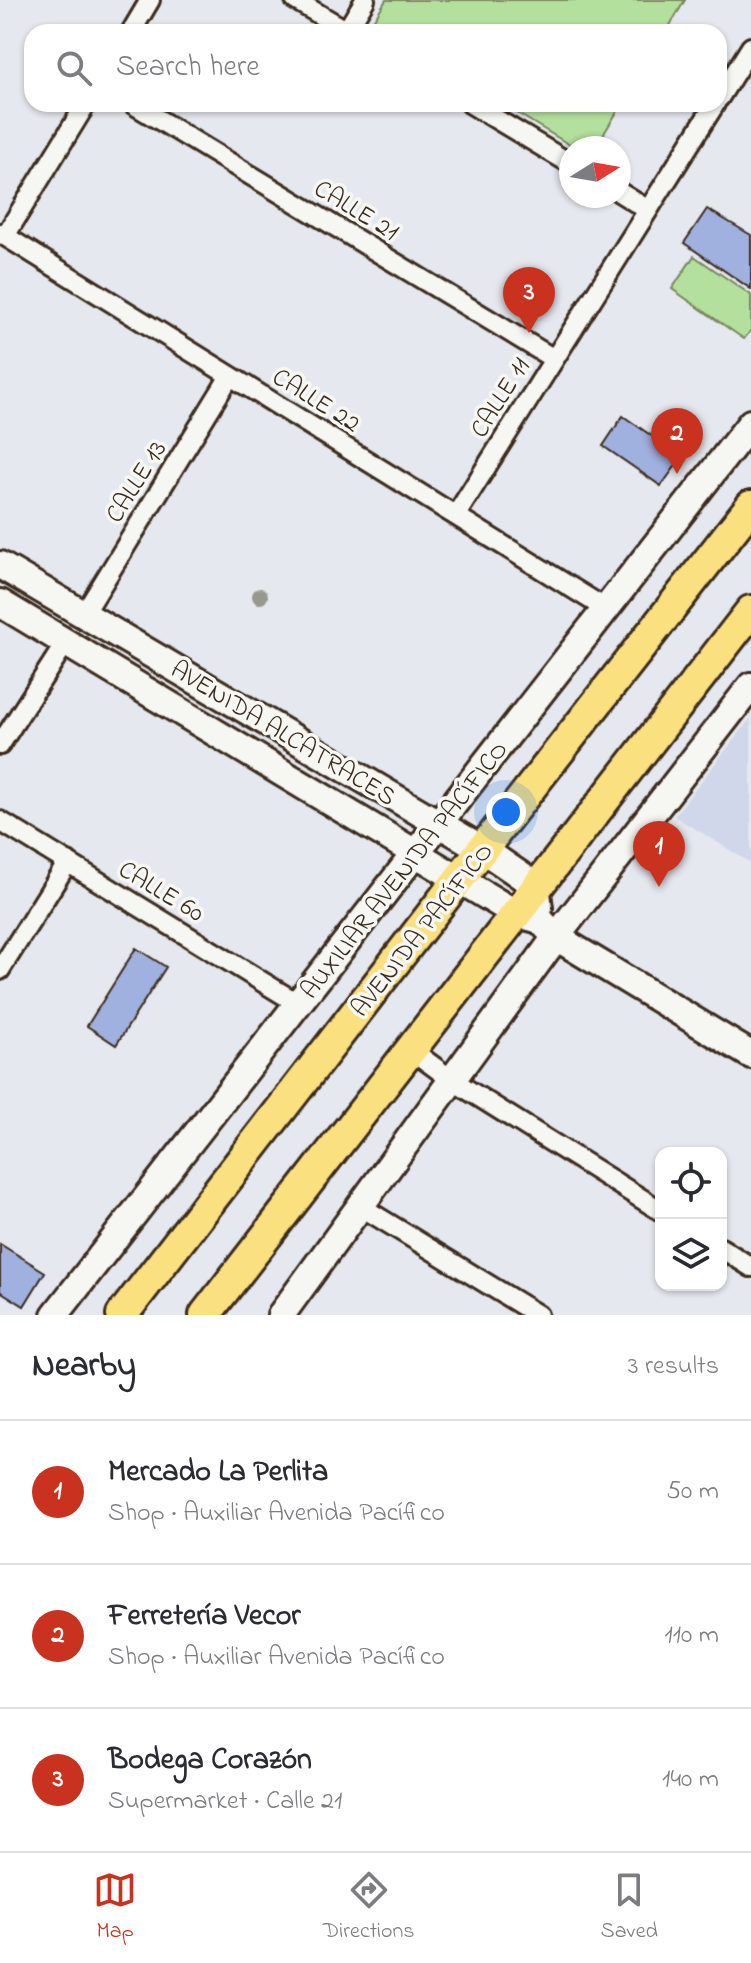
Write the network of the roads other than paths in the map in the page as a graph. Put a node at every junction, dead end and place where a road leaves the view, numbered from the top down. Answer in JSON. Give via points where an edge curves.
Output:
{"nodes":[{"id":1,"x":150,"y":0,"type":"edge"},
{"id":2,"x":295,"y":0,"type":"edge"},
{"id":3,"x":365,"y":0,"type":"edge"},
{"id":4,"x":136,"y":24,"type":"edge"},
{"id":5,"x":336,"y":24,"type":"edge"},
{"id":6,"x":352,"y":24,"type":"edge"},
{"id":7,"x":749,"y":53,"type":"edge"},
{"id":8,"x":727,"y":86,"type":"edge"},
{"id":9,"x":81,"y":112,"type":"edge"},
{"id":10,"x":146,"y":112,"type":"edge"},
{"id":11,"x":484,"y":112,"type":"edge"},
{"id":12,"x":710,"y":112,"type":"edge"},
{"id":13,"x":559,"y":157,"type":"edge"},
{"id":14,"x":631,"y":199,"type":"edge"},
{"id":15,"x":648,"y":210,"type":"junction"},
{"id":16,"x":2,"y":234,"type":"edge"},
{"id":17,"x":554,"y":359,"type":"junction"},
{"id":18,"x":230,"y":376,"type":"junction"},
{"id":19,"x":751,"y":423,"type":"edge"},
{"id":20,"x":751,"y":506,"type":"edge"},
{"id":21,"x":456,"y":515,"type":"junction"},
{"id":22,"x":0,"y":565,"type":"edge"},
{"id":23,"x":0,"y":603,"type":"edge"},
{"id":24,"x":606,"y":609,"type":"junction"},
{"id":25,"x":751,"y":611,"type":"edge"},
{"id":26,"x":84,"y":614,"type":"junction"},
{"id":27,"x":66,"y":642,"type":"junction"},
{"id":28,"x":751,"y":686,"type":"edge"},
{"id":29,"x":0,"y":745,"type":"edge"},
{"id":30,"x":0,"y":821,"type":"edge"},
{"id":31,"x":439,"y":824,"type":"junction"},
{"id":32,"x":482,"y":849,"type":"junction"},
{"id":33,"x":415,"y":852,"type":"junction"},
{"id":34,"x":68,"y":862,"type":"junction"},
{"id":35,"x":459,"y":879,"type":"junction"},
{"id":36,"x":536,"y":886,"type":"junction"},
{"id":37,"x":537,"y":923,"type":"junction"},
{"id":38,"x":0,"y":970,"type":"edge"},
{"id":39,"x":297,"y":1003,"type":"junction"},
{"id":40,"x":410,"y":1049,"type":"junction"},
{"id":41,"x":751,"y":1055,"type":"edge"},
{"id":42,"x":452,"y":1080,"type":"junction"},
{"id":43,"x":360,"y":1206,"type":"junction"},
{"id":44,"x":655,"y":1207,"type":"edge"},
{"id":45,"x":727,"y":1252,"type":"edge"},
{"id":46,"x":751,"y":1267,"type":"edge"},
{"id":47,"x":55,"y":1315,"type":"edge"},
{"id":48,"x":122,"y":1315,"type":"edge"},
{"id":49,"x":205,"y":1315,"type":"edge"},
{"id":50,"x":281,"y":1315,"type":"edge"},
{"id":51,"x":538,"y":1315,"type":"edge"}],
"edges":[{"from":1,"to":4,"type":"street"},
{"from":2,"to":5,"type":"street"},
{"from":3,"to":6,"type":"street"},
{"from":7,"to":8,"type":"street"},
{"from":9,"to":16,"type":"street"},
{"from":10,"to":17,"type":"street","name":"CALLE 21"},
{"from":11,"to":13,"type":"street"},
{"from":12,"to":15,"type":"street","name":"CALLE 11"},
{"from":14,"to":15,"type":"street"},
{"from":15,"to":17,"type":"street","name":"CALLE 11"},
{"from":16,"to":18,"type":"street","name":"CALLE 22"},
{"from":17,"to":21,"type":"street","name":"CALLE 11"},
{"from":18,"to":21,"type":"street","name":"CALLE 22"},
{"from":18,"to":26,"type":"street","name":"CALLE 13"},
{"from":19,"to":24,"type":"main road","name":"AUXILIAR AVENIDA PACÍFICO"},
{"from":20,"to":32,"type":"main road","name":"AVENIDA PACÍFICO"},
{"from":21,"to":24,"type":"street","name":"CALLE 22"},
{"from":22,"to":26,"type":"main road","name":"AVENIDA ALCATRACES"},
{"from":23,"to":27,"type":"main road"},
{"from":24,"to":31,"type":"main road","name":"AUXILIAR AVENIDA PACÍFICO"},
{"from":25,"to":36,"type":"main road"},
{"from":26,"to":31,"type":"main road","name":"AVENIDA ALCATRACES"},
{"from":27,"to":29,"type":"street"},
{"from":27,"to":33,"type":"main road"},
{"from":28,"to":37,"type":"main road"},
{"from":30,"to":34,"type":"street","name":"CALLE 60"},
{"from":31,"to":32,"type":"main road","name":"AVENIDA ALCATRACES"},
{"from":31,"to":33,"type":"main road","name":"AUXILIAR AVENIDA PACÍFICO"},
{"from":32,"to":35,"type":"main road","name":"AVENIDA PACÍFICO"},
{"from":32,"to":36,"type":"main road","name":"AVENIDA ALCATRACES"},
{"from":33,"to":35,"type":"main road"},
{"from":33,"to":39,"type":"main road","name":"AUXILIAR AVENIDA PACÍFICO"},
{"from":34,"to":38,"type":"street"},
{"from":34,"to":39,"type":"street","name":"CALLE 60"},
{"from":35,"to":37,"type":"main road"},
{"from":35,"to":48,"type":"main road","name":"AVENIDA PACÍFICO"},
{"from":36,"to":37,"type":"main road"},
{"from":37,"to":40,"type":"main road"},
{"from":37,"to":41,"type":"main road"},
{"from":37,"to":42,"type":"main road"},
{"from":39,"to":47,"type":"main road","name":"AUXILIAR AVENIDA PACÍFICO"},
{"from":40,"to":42,"type":"street"},
{"from":40,"to":49,"type":"main road"},
{"from":42,"to":43,"type":"main road"},
{"from":42,"to":44,"type":"street"},
{"from":43,"to":50,"type":"main road"},
{"from":43,"to":51,"type":"street"},
{"from":45,"to":46,"type":"street"}]}
